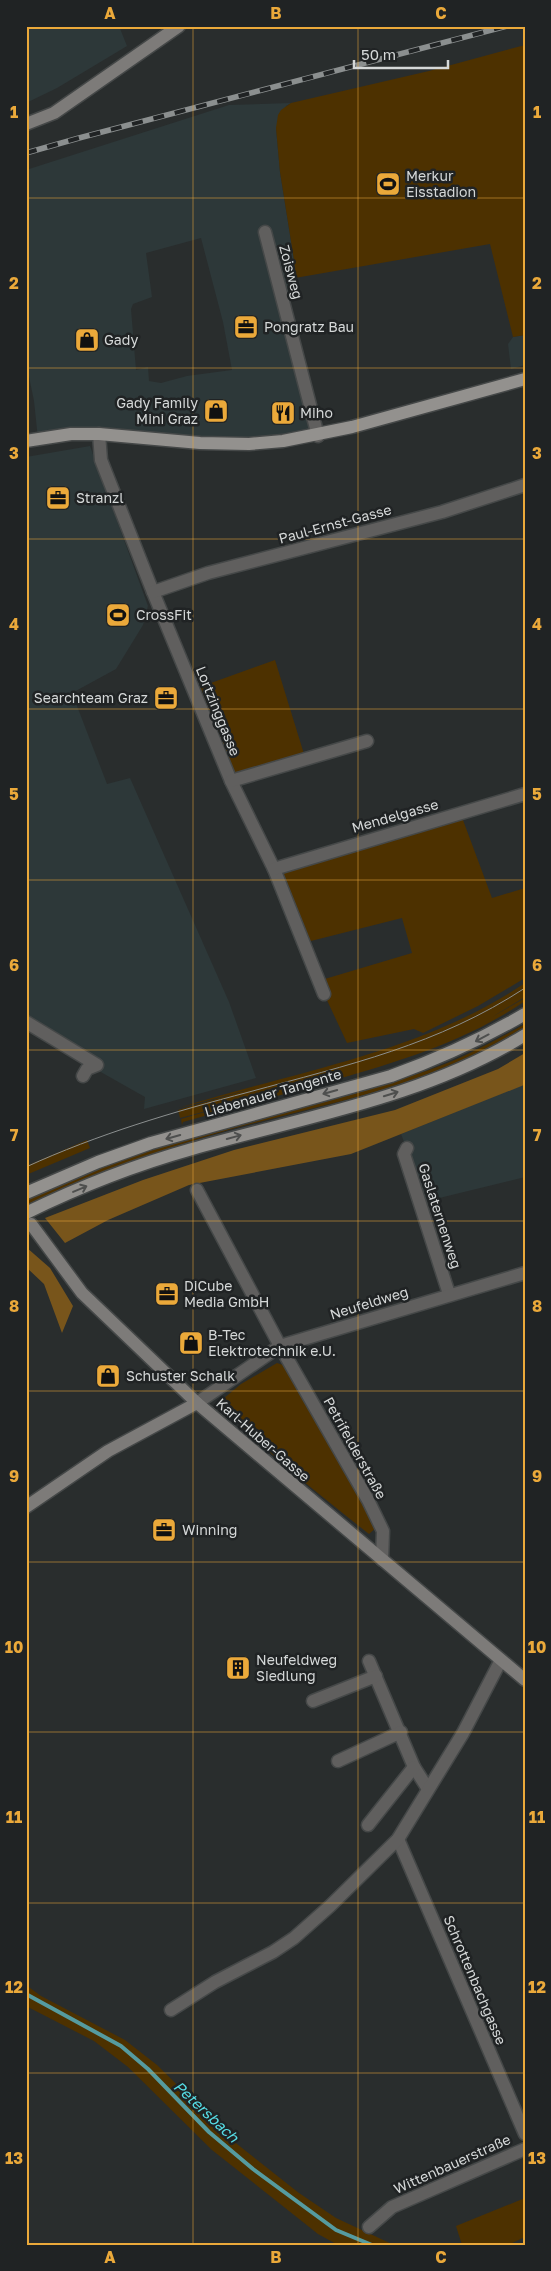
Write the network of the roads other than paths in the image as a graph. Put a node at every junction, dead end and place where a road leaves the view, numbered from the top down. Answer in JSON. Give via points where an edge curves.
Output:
{"nodes":[{"id":1,"x":179,"y":26,"type":"edge"},
{"id":2,"x":26,"y":124,"type":"edge"},
{"id":3,"x":265,"y":232,"type":"dead end"},
{"id":4,"x":525,"y":379,"type":"edge"},
{"id":5,"x":99,"y":434,"type":"junction"},
{"id":6,"x":318,"y":436,"type":"junction"},
{"id":7,"x":26,"y":441,"type":"edge"},
{"id":8,"x":525,"y":485,"type":"edge"},
{"id":9,"x":153,"y":592,"type":"junction"},
{"id":10,"x":367,"y":742,"type":"dead end"},
{"id":11,"x":231,"y":781,"type":"junction"},
{"id":12,"x":525,"y":794,"type":"edge"},
{"id":13,"x":274,"y":869,"type":"junction"},
{"id":14,"x":324,"y":994,"type":"dead end"},
{"id":15,"x":525,"y":1014,"type":"edge"},
{"id":16,"x":26,"y":1022,"type":"edge"},
{"id":17,"x":525,"y":1035,"type":"edge"},
{"id":18,"x":83,"y":1076,"type":"dead end"},
{"id":19,"x":407,"y":1148,"type":"dead end"},
{"id":20,"x":197,"y":1190,"type":"dead end"},
{"id":21,"x":26,"y":1193,"type":"edge"},
{"id":22,"x":31,"y":1215,"type":"edge"},
{"id":23,"x":525,"y":1273,"type":"edge"},
{"id":24,"x":449,"y":1294,"type":"junction"},
{"id":25,"x":280,"y":1346,"type":"junction"},
{"id":26,"x":196,"y":1404,"type":"junction"},
{"id":27,"x":26,"y":1507,"type":"edge"},
{"id":28,"x":382,"y":1560,"type":"junction"},
{"id":29,"x":501,"y":1660,"type":"junction"},
{"id":30,"x":369,"y":1661,"type":"dead end"},
{"id":31,"x":376,"y":1676,"type":"junction"},
{"id":32,"x":525,"y":1680,"type":"edge"},
{"id":33,"x":312,"y":1701,"type":"dead end"},
{"id":34,"x":401,"y":1732,"type":"junction"},
{"id":35,"x":338,"y":1761,"type":"dead end"},
{"id":36,"x":414,"y":1767,"type":"junction"},
{"id":37,"x":428,"y":1789,"type":"junction"},
{"id":38,"x":368,"y":1825,"type":"dead end"},
{"id":39,"x":398,"y":1839,"type":"junction"},
{"id":40,"x":171,"y":2010,"type":"dead end"},
{"id":41,"x":525,"y":2134,"type":"edge"},
{"id":42,"x":525,"y":2149,"type":"edge"},
{"id":43,"x":369,"y":2227,"type":"dead end"}],
"edges":[{"from":1,"to":2,"type":"main road","via":[[54,113]]},
{"from":3,"to":6,"type":"street","name":"Zoisweg"},
{"from":4,"to":6,"type":"main road"},
{"from":5,"to":6,"type":"main road","via":[[249,444]]},
{"from":5,"to":7,"type":"main road","via":[[71,434]]},
{"from":5,"to":9,"type":"street","name":"Lortzinggasse","via":[[101,460]]},
{"from":8,"to":9,"type":"street","name":"Paul-Ernst-Gasse","via":[[442,512],[208,573]]},
{"from":9,"to":11,"type":"street","name":"Lortzinggasse"},
{"from":10,"to":11,"type":"street"},
{"from":11,"to":13,"type":"street","name":"Lortzinggasse"},
{"from":12,"to":13,"type":"street","name":"Mendelgasse"},
{"from":13,"to":14,"type":"street","name":"Lortzinggasse"},
{"from":15,"to":21,"type":"main road","name":"Liebenauer Tangente","one_way":true,"via":[[464,1048],[399,1073],[151,1143]]},
{"from":16,"to":18,"type":"street","via":[[97,1065],[87,1069]]},
{"from":22,"to":17,"type":"main road","one_way":true,"via":[[118,1173],[190,1149],[396,1093],[458,1069]]},
{"from":19,"to":24,"type":"street","name":"Gaslaternenweg","via":[[404,1154]]},
{"from":20,"to":25,"type":"street","name":"Petrifelderstraße"},
{"from":22,"to":26,"type":"main road","name":"Karl-Huber-Gasse","via":[[82,1293]]},
{"from":23,"to":24,"type":"street","name":"Neufeldweg"},
{"from":24,"to":25,"type":"street","name":"Neufeldweg"},
{"from":25,"to":26,"type":"street","name":"Neufeldweg"},
{"from":25,"to":28,"type":"street","name":"Petrifelderstraße","via":[[383,1531]]},
{"from":26,"to":27,"type":"main road","name":"Neufeldweg","via":[[108,1451]]},
{"from":26,"to":28,"type":"main road","name":"Karl-Huber-Gasse"},
{"from":28,"to":29,"type":"main road"},
{"from":29,"to":32,"type":"main road"},
{"from":29,"to":37,"type":"street","via":[[463,1733]]},
{"from":30,"to":31,"type":"street"},
{"from":31,"to":33,"type":"street"},
{"from":31,"to":34,"type":"street"},
{"from":34,"to":35,"type":"street"},
{"from":34,"to":36,"type":"street"},
{"from":36,"to":37,"type":"street"},
{"from":36,"to":38,"type":"street"},
{"from":37,"to":39,"type":"street"},
{"from":39,"to":40,"type":"street","via":[[294,1938]]},
{"from":39,"to":41,"type":"street","name":"Schrottenbachgasse"},
{"from":42,"to":43,"type":"street","name":"Wittenbauerstraße","via":[[392,2207]]}]}
